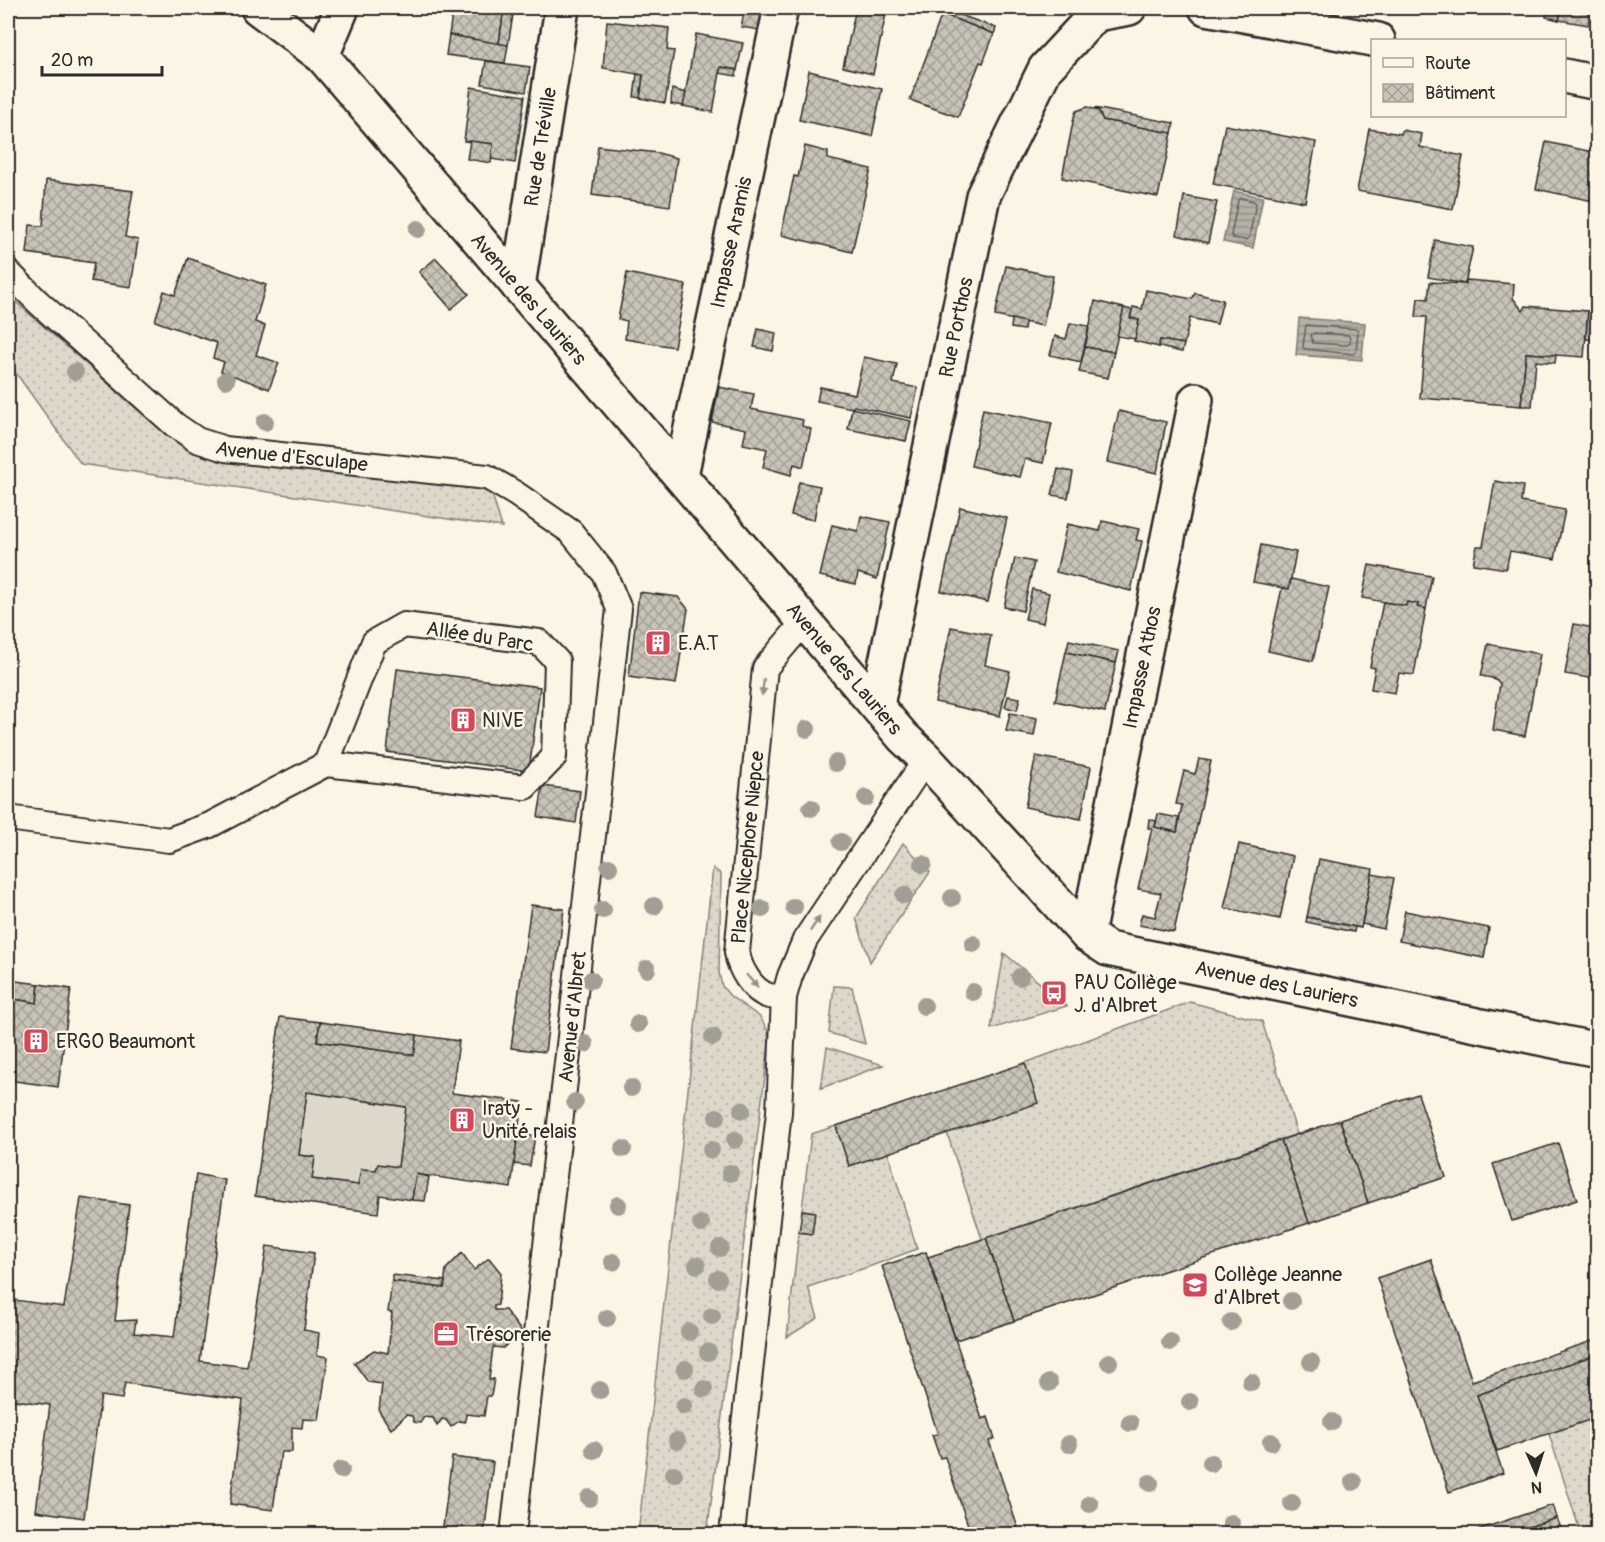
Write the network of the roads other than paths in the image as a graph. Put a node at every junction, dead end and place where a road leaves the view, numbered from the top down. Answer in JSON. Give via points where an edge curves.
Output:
{"nodes":[{"id":1,"x":258,"y":8,"type":"edge"},
{"id":2,"x":342,"y":8,"type":"edge"},
{"id":3,"x":562,"y":8,"type":"edge"},
{"id":4,"x":781,"y":8,"type":"edge"},
{"id":5,"x":1129,"y":8,"type":"edge"},
{"id":6,"x":1206,"y":8,"type":"edge"},
{"id":7,"x":1373,"y":39,"type":"edge"},
{"id":8,"x":321,"y":56,"type":"junction"},
{"id":9,"x":1566,"y":76,"type":"edge"},
{"id":10,"x":1598,"y":83,"type":"edge"},
{"id":11,"x":8,"y":272,"type":"edge"},
{"id":12,"x":518,"y":286,"type":"junction"},
{"id":13,"x":1196,"y":400,"type":"dead end"},
{"id":14,"x":681,"y":475,"type":"junction"},
{"id":15,"x":604,"y":573,"type":"joint"},
{"id":16,"x":804,"y":622,"type":"junction"},
{"id":17,"x":877,"y":705,"type":"junction"},
{"id":18,"x":926,"y":759,"type":"junction"},
{"id":19,"x":326,"y":764,"type":"junction"},
{"id":20,"x":8,"y":818,"type":"edge"},
{"id":21,"x":1086,"y":936,"type":"junction"},
{"id":22,"x":784,"y":997,"type":"junction"},
{"id":23,"x":1598,"y":1050,"type":"edge"},
{"id":24,"x":513,"y":1534,"type":"edge"},
{"id":25,"x":732,"y":1534,"type":"edge"}],
"edges":[{"from":1,"to":8,"type":"street","name":"Avenue des Lauriers"},
{"from":2,"to":8,"type":"street"},
{"from":3,"to":12,"type":"street","name":"Rue de Tréville"},
{"from":4,"to":14,"type":"street","name":"Impasse Aramis"},
{"from":5,"to":17,"type":"street","name":"Rue Porthos","via":[[1096,14],[1045,69],[983,196]]},
{"from":6,"to":7,"type":"street"},
{"from":8,"to":12,"type":"street","name":"Avenue des Lauriers"},
{"from":9,"to":10,"type":"street"},
{"from":11,"to":15,"type":"lane","name":"Avenue d'Esculape","via":[[175,425],[197,440],[225,449],[487,477],[571,532]]},
{"from":12,"to":14,"type":"street","name":"Avenue des Lauriers"},
{"from":13,"to":21,"type":"street","name":"Impasse Athos"},
{"from":14,"to":16,"type":"street","name":"Avenue des Lauriers"},
{"from":15,"to":24,"type":"lane","name":"Avenue d'Albret","via":[[619,609]]},
{"from":16,"to":17,"type":"street","name":"Avenue des Lauriers"},
{"from":16,"to":22,"type":"lane","name":"Place Nicephore Niepce","one_way":true,"via":[[765,668],[738,952],[739,966],[758,988],[768,996]]},
{"from":17,"to":18,"type":"street","name":"Avenue des Lauriers"},
{"from":18,"to":21,"type":"street","name":"Avenue des Lauriers"},
{"from":22,"to":18,"type":"lane","one_way":true,"via":[[805,939]]},
{"from":19,"to":19,"type":"lane","name":"Allée du Parc","via":[[525,787],[554,757],[557,661],[539,642],[404,625],[374,642]]},
{"from":19,"to":20,"type":"lane","via":[[210,825],[169,840]]},
{"from":21,"to":23,"type":"street","name":"Avenue des Lauriers","via":[[1108,949]]},
{"from":22,"to":25,"type":"lane","via":[[779,1112]]}]}
